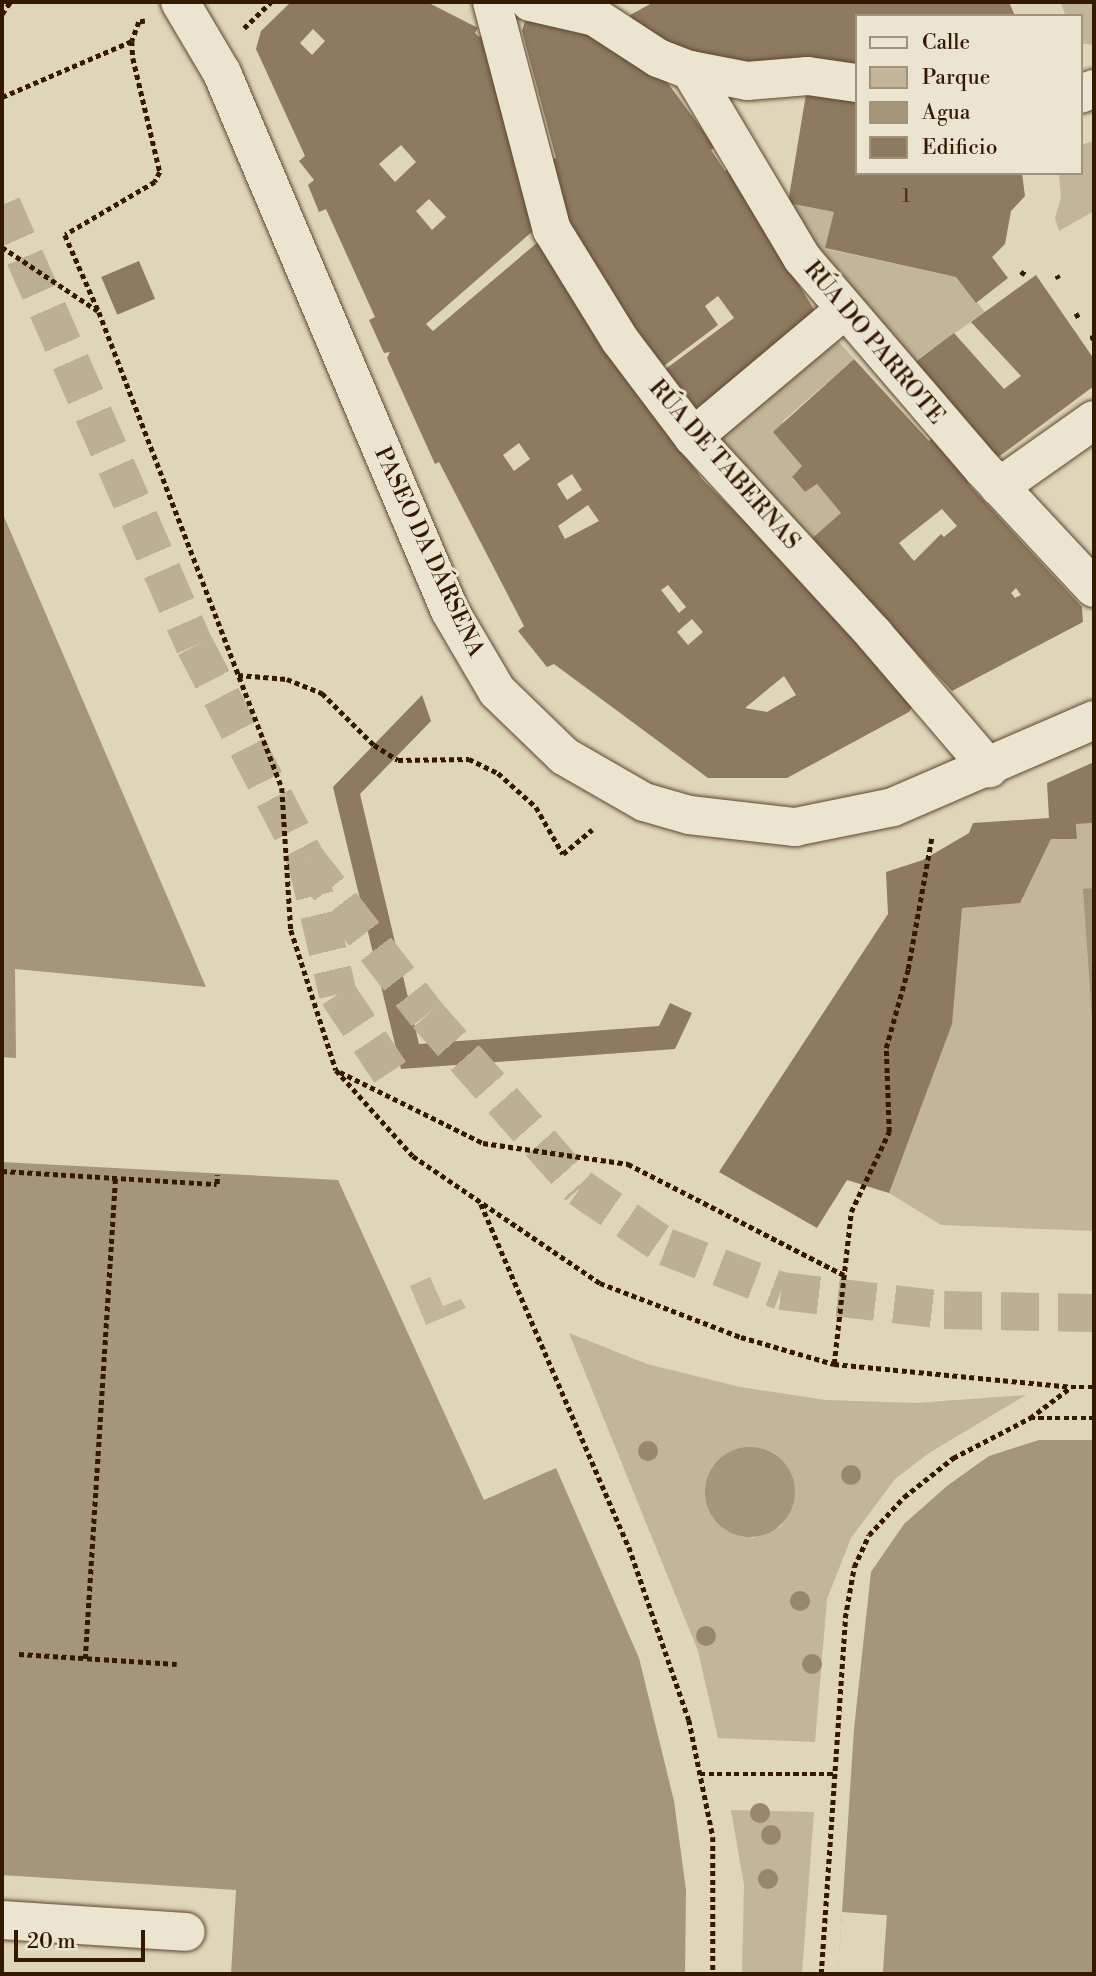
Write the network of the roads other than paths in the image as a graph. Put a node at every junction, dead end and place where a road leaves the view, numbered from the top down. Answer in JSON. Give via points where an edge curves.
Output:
{"nodes":[{"id":1,"x":180,"y":2,"type":"edge"},
{"id":2,"x":492,"y":2,"type":"edge"},
{"id":3,"x":530,"y":2,"type":"edge"},
{"id":4,"x":690,"y":70,"type":"junction"},
{"id":5,"x":855,"y":83,"type":"edge"},
{"id":6,"x":843,"y":311,"type":"junction"},
{"id":7,"x":1094,"y":420,"type":"edge"},
{"id":8,"x":693,"y":437,"type":"junction"},
{"id":9,"x":999,"y":487,"type":"junction"},
{"id":10,"x":1094,"y":589,"type":"edge"},
{"id":11,"x":1094,"y":720,"type":"edge"},
{"id":12,"x":989,"y":768,"type":"junction"},
{"id":13,"x":2,"y":1920,"type":"edge"},
{"id":14,"x":186,"y":1932,"type":"dead end"}],
"edges":[{"from":1,"to":12,"type":"street","name":"PASEO DA DÁRSENA","via":[[222,73],[450,611],[497,691],[529,725],[591,774],[644,802],[743,824],[795,827],[842,820],[893,807]]},
{"from":2,"to":8,"type":"street","name":"RÚA DE TABERNAS","via":[[552,230],[620,340]]},
{"from":3,"to":4,"type":"street","via":[[595,17],[658,58]]},
{"from":4,"to":5,"type":"street","via":[[747,81],[808,76]]},
{"from":4,"to":6,"type":"street","name":"RÚA DO PARROTE","via":[[802,258]]},
{"from":6,"to":8,"type":"street"},
{"from":6,"to":9,"type":"street","name":"RÚA DO PARROTE"},
{"from":7,"to":9,"type":"street"},
{"from":8,"to":12,"type":"street","name":"RÚA DE TABERNAS","via":[[874,634]]},
{"from":9,"to":10,"type":"street","name":"RÚA DO PARROTE"},
{"from":11,"to":12,"type":"street","name":"PASEO DA DÁRSENA"},
{"from":13,"to":14,"type":"street"}]}
